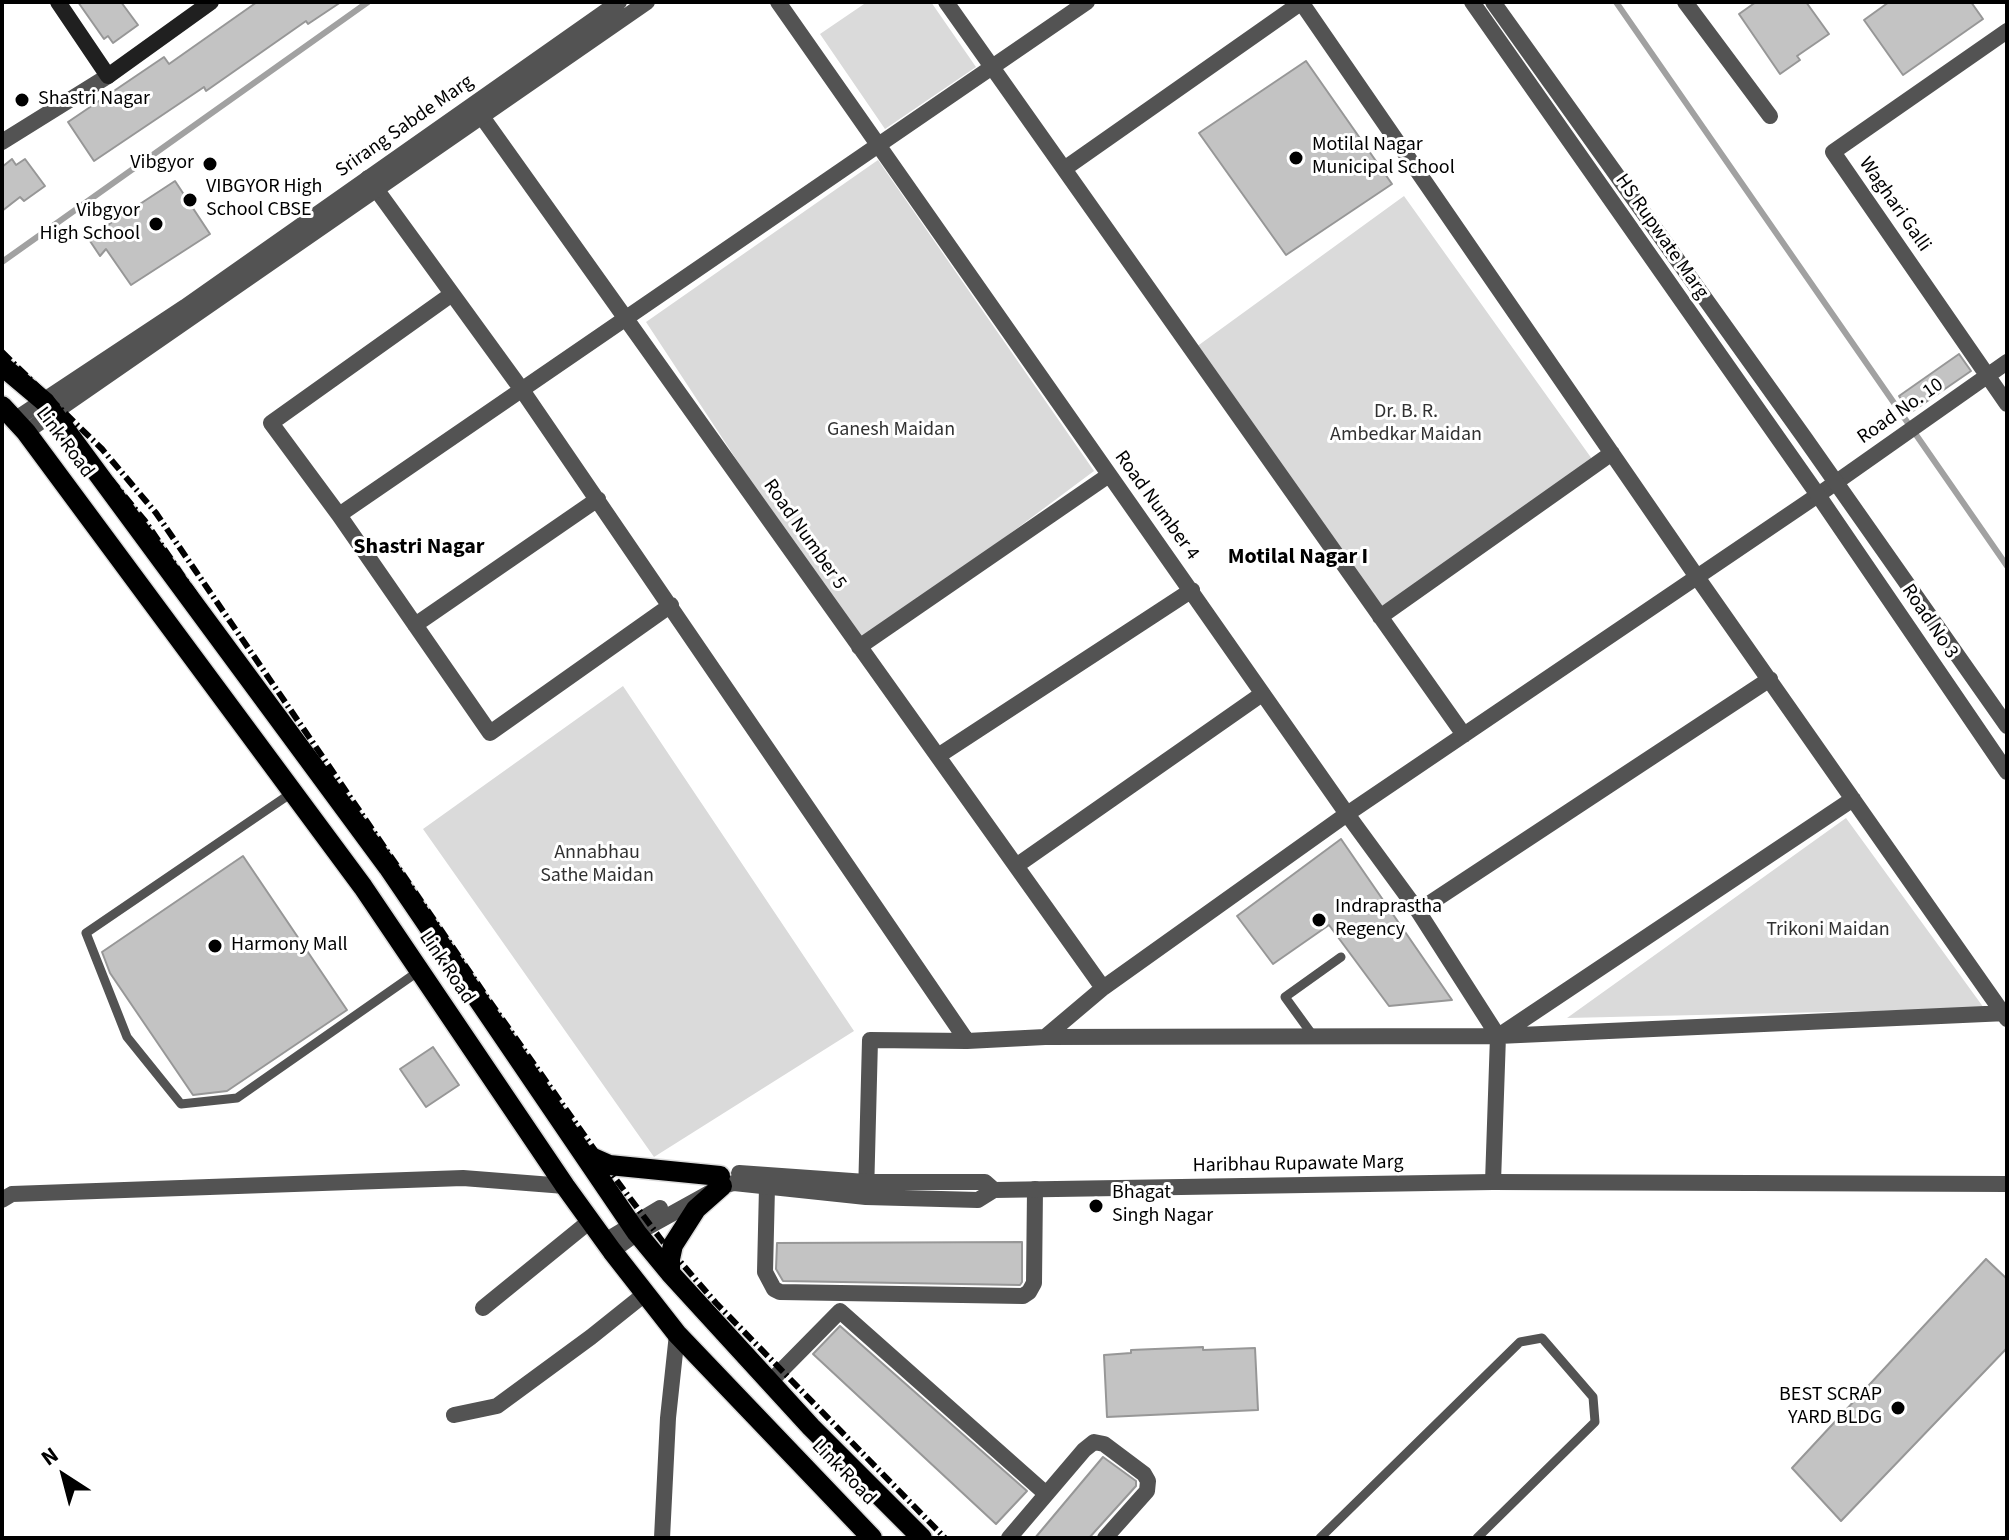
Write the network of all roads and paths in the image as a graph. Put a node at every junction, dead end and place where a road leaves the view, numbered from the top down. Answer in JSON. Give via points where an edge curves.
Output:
{"nodes":[{"id":1,"x":58,"y":2,"type":"edge"},
{"id":2,"x":211,"y":2,"type":"edge"},
{"id":3,"x":619,"y":2,"type":"edge"},
{"id":4,"x":647,"y":2,"type":"edge"},
{"id":5,"x":778,"y":2,"type":"edge"},
{"id":6,"x":946,"y":2,"type":"edge"},
{"id":7,"x":1087,"y":2,"type":"edge"},
{"id":8,"x":1302,"y":2,"type":"edge"},
{"id":9,"x":1472,"y":2,"type":"edge"},
{"id":10,"x":1493,"y":2,"type":"edge"},
{"id":11,"x":1687,"y":3,"type":"edge"},
{"id":12,"x":2007,"y":31,"type":"edge"},
{"id":13,"x":585,"y":36,"type":"junction"},
{"id":14,"x":1522,"y":59,"type":"junction"},
{"id":15,"x":992,"y":68,"type":"junction"},
{"id":16,"x":108,"y":76,"type":"junction"},
{"id":17,"x":477,"y":110,"type":"junction"},
{"id":18,"x":1770,"y":116,"type":"dead end"},
{"id":19,"x":2,"y":142,"type":"edge"},
{"id":20,"x":878,"y":146,"type":"junction"},
{"id":21,"x":1064,"y":169,"type":"junction"},
{"id":22,"x":372,"y":183,"type":"junction"},
{"id":23,"x":1639,"y":208,"type":"junction"},
{"id":24,"x":1624,"y":218,"type":"junction"},
{"id":25,"x":452,"y":294,"type":"junction"},
{"id":26,"x":626,"y":319,"type":"junction"},
{"id":27,"x":1744,"y":354,"type":"junction"},
{"id":28,"x":2007,"y":362,"type":"edge"},
{"id":29,"x":2,"y":366,"type":"edge"},
{"id":30,"x":1728,"y":366,"type":"junction"},
{"id":31,"x":1987,"y":376,"type":"junction"},
{"id":32,"x":522,"y":390,"type":"junction"},
{"id":33,"x":2007,"y":404,"type":"edge"},
{"id":34,"x":50,"y":408,"type":"junction"},
{"id":35,"x":12,"y":421,"type":"edge"},
{"id":36,"x":1612,"y":453,"type":"junction"},
{"id":37,"x":1109,"y":475,"type":"junction"},
{"id":38,"x":1836,"y":482,"type":"junction"},
{"id":39,"x":1818,"y":495,"type":"junction"},
{"id":40,"x":598,"y":499,"type":"junction"},
{"id":41,"x":339,"y":515,"type":"junction"},
{"id":42,"x":1697,"y":577,"type":"junction"},
{"id":43,"x":1192,"y":590,"type":"junction"},
{"id":44,"x":671,"y":605,"type":"junction"},
{"id":45,"x":1380,"y":617,"type":"junction"},
{"id":46,"x":415,"y":625,"type":"junction"},
{"id":47,"x":859,"y":647,"type":"junction"},
{"id":48,"x":1770,"y":679,"type":"junction"},
{"id":49,"x":1262,"y":694,"type":"junction"},
{"id":50,"x":2007,"y":726,"type":"edge"},
{"id":51,"x":1464,"y":735,"type":"junction"},
{"id":52,"x":938,"y":756,"type":"junction"},
{"id":53,"x":2007,"y":772,"type":"edge"},
{"id":54,"x":293,"y":792,"type":"junction"},
{"id":55,"x":1853,"y":799,"type":"junction"},
{"id":56,"x":1347,"y":814,"type":"junction"},
{"id":57,"x":1016,"y":866,"type":"junction"},
{"id":58,"x":1418,"y":911,"type":"junction"},
{"id":59,"x":1341,"y":957,"type":"dead end"},
{"id":60,"x":419,"y":971,"type":"junction"},
{"id":61,"x":1103,"y":988,"type":"junction"},
{"id":62,"x":2006,"y":1015,"type":"edge"},
{"id":63,"x":1498,"y":1036,"type":"junction"},
{"id":64,"x":1045,"y":1037,"type":"junction"},
{"id":65,"x":1314,"y":1037,"type":"junction"},
{"id":66,"x":967,"y":1041,"type":"junction"},
{"id":67,"x":584,"y":1154,"type":"junction"},
{"id":68,"x":721,"y":1181,"type":"junction"},
{"id":69,"x":1493,"y":1182,"type":"junction"},
{"id":70,"x":2007,"y":1184,"type":"edge"},
{"id":71,"x":565,"y":1186,"type":"junction"},
{"id":72,"x":767,"y":1187,"type":"junction"},
{"id":73,"x":866,"y":1189,"type":"junction"},
{"id":74,"x":1035,"y":1189,"type":"junction"},
{"id":75,"x":2,"y":1200,"type":"edge"},
{"id":76,"x":590,"y":1221,"type":"junction"},
{"id":77,"x":634,"y":1228,"type":"junction"},
{"id":78,"x":608,"y":1246,"type":"junction"},
{"id":79,"x":670,"y":1273,"type":"junction"},
{"id":80,"x":646,"y":1293,"type":"junction"},
{"id":81,"x":842,"y":1294,"type":"junction"},
{"id":82,"x":483,"y":1308,"type":"dead end"},
{"id":83,"x":840,"y":1311,"type":"junction"},
{"id":84,"x":677,"y":1334,"type":"junction"},
{"id":85,"x":770,"y":1382,"type":"junction"},
{"id":86,"x":454,"y":1415,"type":"dead end"},
{"id":87,"x":811,"y":1427,"type":"junction"},
{"id":88,"x":787,"y":1449,"type":"junction"},
{"id":89,"x":1045,"y":1493,"type":"junction"},
{"id":90,"x":662,"y":1538,"type":"edge"},
{"id":91,"x":872,"y":1538,"type":"edge"},
{"id":92,"x":922,"y":1538,"type":"edge"},
{"id":93,"x":1009,"y":1538,"type":"edge"},
{"id":94,"x":1105,"y":1538,"type":"edge"},
{"id":95,"x":1320,"y":1538,"type":"edge"},
{"id":96,"x":1477,"y":1538,"type":"edge"}],
"edges":[{"from":1,"to":16,"type":"main road"},
{"from":2,"to":16,"type":"main road"},
{"from":3,"to":13,"type":"street","name":"Srirang Sabde Marg"},
{"from":4,"to":13,"type":"street"},
{"from":5,"to":20,"type":"street","name":"Road Number 4"},
{"from":6,"to":15,"type":"street"},
{"from":7,"to":15,"type":"street"},
{"from":8,"to":21,"type":"street"},
{"from":8,"to":36,"type":"street"},
{"from":9,"to":14,"type":"street","name":"HS Rupwate Marg"},
{"from":10,"to":14,"type":"street"},
{"from":11,"to":18,"type":"street"},
{"from":12,"to":31,"type":"street","name":"Waghari Galli","via":[[1833,152]]},
{"from":13,"to":17,"type":"street","name":"Srirang Sabde Marg"},
{"from":14,"to":23,"type":"street"},
{"from":14,"to":24,"type":"street","name":"HS Rupwate Marg"},
{"from":15,"to":20,"type":"street"},
{"from":15,"to":21,"type":"street"},
{"from":16,"to":19,"type":"street"},
{"from":17,"to":22,"type":"street","name":"Srirang Sabde Marg"},
{"from":17,"to":26,"type":"street","name":"Road Number 5"},
{"from":20,"to":26,"type":"street"},
{"from":20,"to":37,"type":"street","name":"Road Number 4"},
{"from":21,"to":45,"type":"street"},
{"from":22,"to":25,"type":"street"},
{"from":22,"to":34,"type":"street","name":"Srirang Sabde Marg"},
{"from":23,"to":24,"type":"street"},
{"from":23,"to":27,"type":"street"},
{"from":24,"to":30,"type":"street","name":"HS Rupwate Marg"},
{"from":25,"to":32,"type":"street"},
{"from":25,"to":41,"type":"street","via":[[271,423]]},
{"from":26,"to":32,"type":"street"},
{"from":26,"to":47,"type":"street","name":"Road Number 5"},
{"from":27,"to":30,"type":"street"},
{"from":27,"to":38,"type":"street"},
{"from":28,"to":31,"type":"street","name":"Road No. 10"},
{"from":29,"to":34,"type":"main road","name":"Link Road"},
{"from":30,"to":39,"type":"street","name":"HS Rupwate Marg"},
{"from":31,"to":33,"type":"street"},
{"from":31,"to":38,"type":"street","name":"Road No. 10"},
{"from":32,"to":40,"type":"street"},
{"from":32,"to":41,"type":"street"},
{"from":34,"to":35,"type":"street","name":"Srirang Sabde Marg"},
{"from":34,"to":67,"type":"main road","name":"Link Road","via":[[388,867]]},
{"from":35,"to":54,"type":"main road","name":"Link Road"},
{"from":36,"to":42,"type":"street"},
{"from":36,"to":45,"type":"street"},
{"from":37,"to":43,"type":"street","name":"Road Number 4"},
{"from":37,"to":47,"type":"street"},
{"from":38,"to":39,"type":"street","name":"Road No. 10"},
{"from":38,"to":50,"type":"street"},
{"from":39,"to":42,"type":"street","name":"Road No. 10"},
{"from":39,"to":53,"type":"street","name":"Road No 3"},
{"from":40,"to":44,"type":"street"},
{"from":40,"to":46,"type":"street"},
{"from":41,"to":46,"type":"street"},
{"from":42,"to":48,"type":"street"},
{"from":42,"to":51,"type":"street","name":"Road No. 10"},
{"from":43,"to":49,"type":"street","name":"Road Number 4"},
{"from":43,"to":52,"type":"street"},
{"from":44,"to":46,"type":"street","via":[[490,733]]},
{"from":44,"to":66,"type":"street"},
{"from":45,"to":51,"type":"street"},
{"from":47,"to":52,"type":"street","name":"Road Number 5"},
{"from":48,"to":55,"type":"street"},
{"from":48,"to":58,"type":"street"},
{"from":49,"to":56,"type":"street","name":"Road Number 4"},
{"from":49,"to":57,"type":"street"},
{"from":51,"to":56,"type":"street","name":"Road No. 10"},
{"from":52,"to":57,"type":"street","name":"Road Number 5"},
{"from":54,"to":60,"type":"main road","name":"Link Road"},
{"from":54,"to":60,"type":"lane","via":[[86,933],[127,1037],[181,1104],[237,1098]]},
{"from":55,"to":62,"type":"street"},
{"from":55,"to":63,"type":"street"},
{"from":56,"to":58,"type":"street","name":"Road Number 4"},
{"from":56,"to":61,"type":"street","name":"Road No. 10"},
{"from":57,"to":61,"type":"street","name":"Road Number 5"},
{"from":58,"to":63,"type":"street","name":"Road Number 4"},
{"from":59,"to":65,"type":"lane","via":[[1285,997]]},
{"from":60,"to":71,"type":"main road","name":"Link Road"},
{"from":61,"to":64,"type":"street","name":"Road No. 10"},
{"from":62,"to":63,"type":"street"},
{"from":63,"to":65,"type":"street"},
{"from":63,"to":69,"type":"street"},
{"from":64,"to":65,"type":"street"},
{"from":64,"to":66,"type":"street"},
{"from":66,"to":73,"type":"street","via":[[870,1040]]},
{"from":67,"to":68,"type":"main road","via":[[609,1165]]},
{"from":67,"to":77,"type":"main road","name":"Link Road"},
{"from":68,"to":72,"type":"street","name":"Haribhau Rupawate Marg"},
{"from":68,"to":73,"type":"street","via":[[734,1173]]},
{"from":68,"to":77,"type":"street"},
{"from":68,"to":79,"type":"main road","via":[[679,1235]]},
{"from":69,"to":70,"type":"street","name":"Haribhau Rupawate Marg"},
{"from":69,"to":74,"type":"street","name":"Haribhau Rupawate Marg"},
{"from":71,"to":75,"type":"street","via":[[463,1178],[12,1194]]},
{"from":71,"to":76,"type":"main road","name":"Link Road"},
{"from":72,"to":73,"type":"street","name":"Haribhau Rupawate Marg"},
{"from":72,"to":81,"type":"street","via":[[765,1272],[774,1289]]},
{"from":73,"to":74,"type":"street","name":"Haribhau Rupawate Marg","via":[[978,1200],[994,1190]]},
{"from":74,"to":81,"type":"street","via":[[1034,1283],[1023,1296]]},
{"from":76,"to":78,"type":"main road","name":"Link Road"},
{"from":76,"to":82,"type":"street"},
{"from":77,"to":78,"type":"street"},
{"from":77,"to":79,"type":"main road","name":"Link Road"},
{"from":78,"to":80,"type":"main road","name":"Link Road"},
{"from":79,"to":85,"type":"main road","name":"Link Road"},
{"from":80,"to":84,"type":"main road","name":"Link Road"},
{"from":80,"to":86,"type":"street","via":[[497,1406]]},
{"from":81,"to":83,"type":"street"},
{"from":83,"to":85,"type":"street"},
{"from":83,"to":89,"type":"street"},
{"from":84,"to":88,"type":"main road","name":"Link Road"},
{"from":84,"to":90,"type":"street"},
{"from":85,"to":87,"type":"main road","name":"Link Road"},
{"from":87,"to":88,"type":"main road"},
{"from":87,"to":92,"type":"main road","name":"Link Road"},
{"from":88,"to":91,"type":"main road","name":"Link Road"},
{"from":89,"to":93,"type":"street"},
{"from":89,"to":94,"type":"street","via":[[1084,1450],[1094,1442],[1104,1444],[1148,1481],[1147,1491]]},
{"from":95,"to":96,"type":"lane","via":[[1520,1342],[1542,1338],[1593,1397],[1595,1422]]}]}
